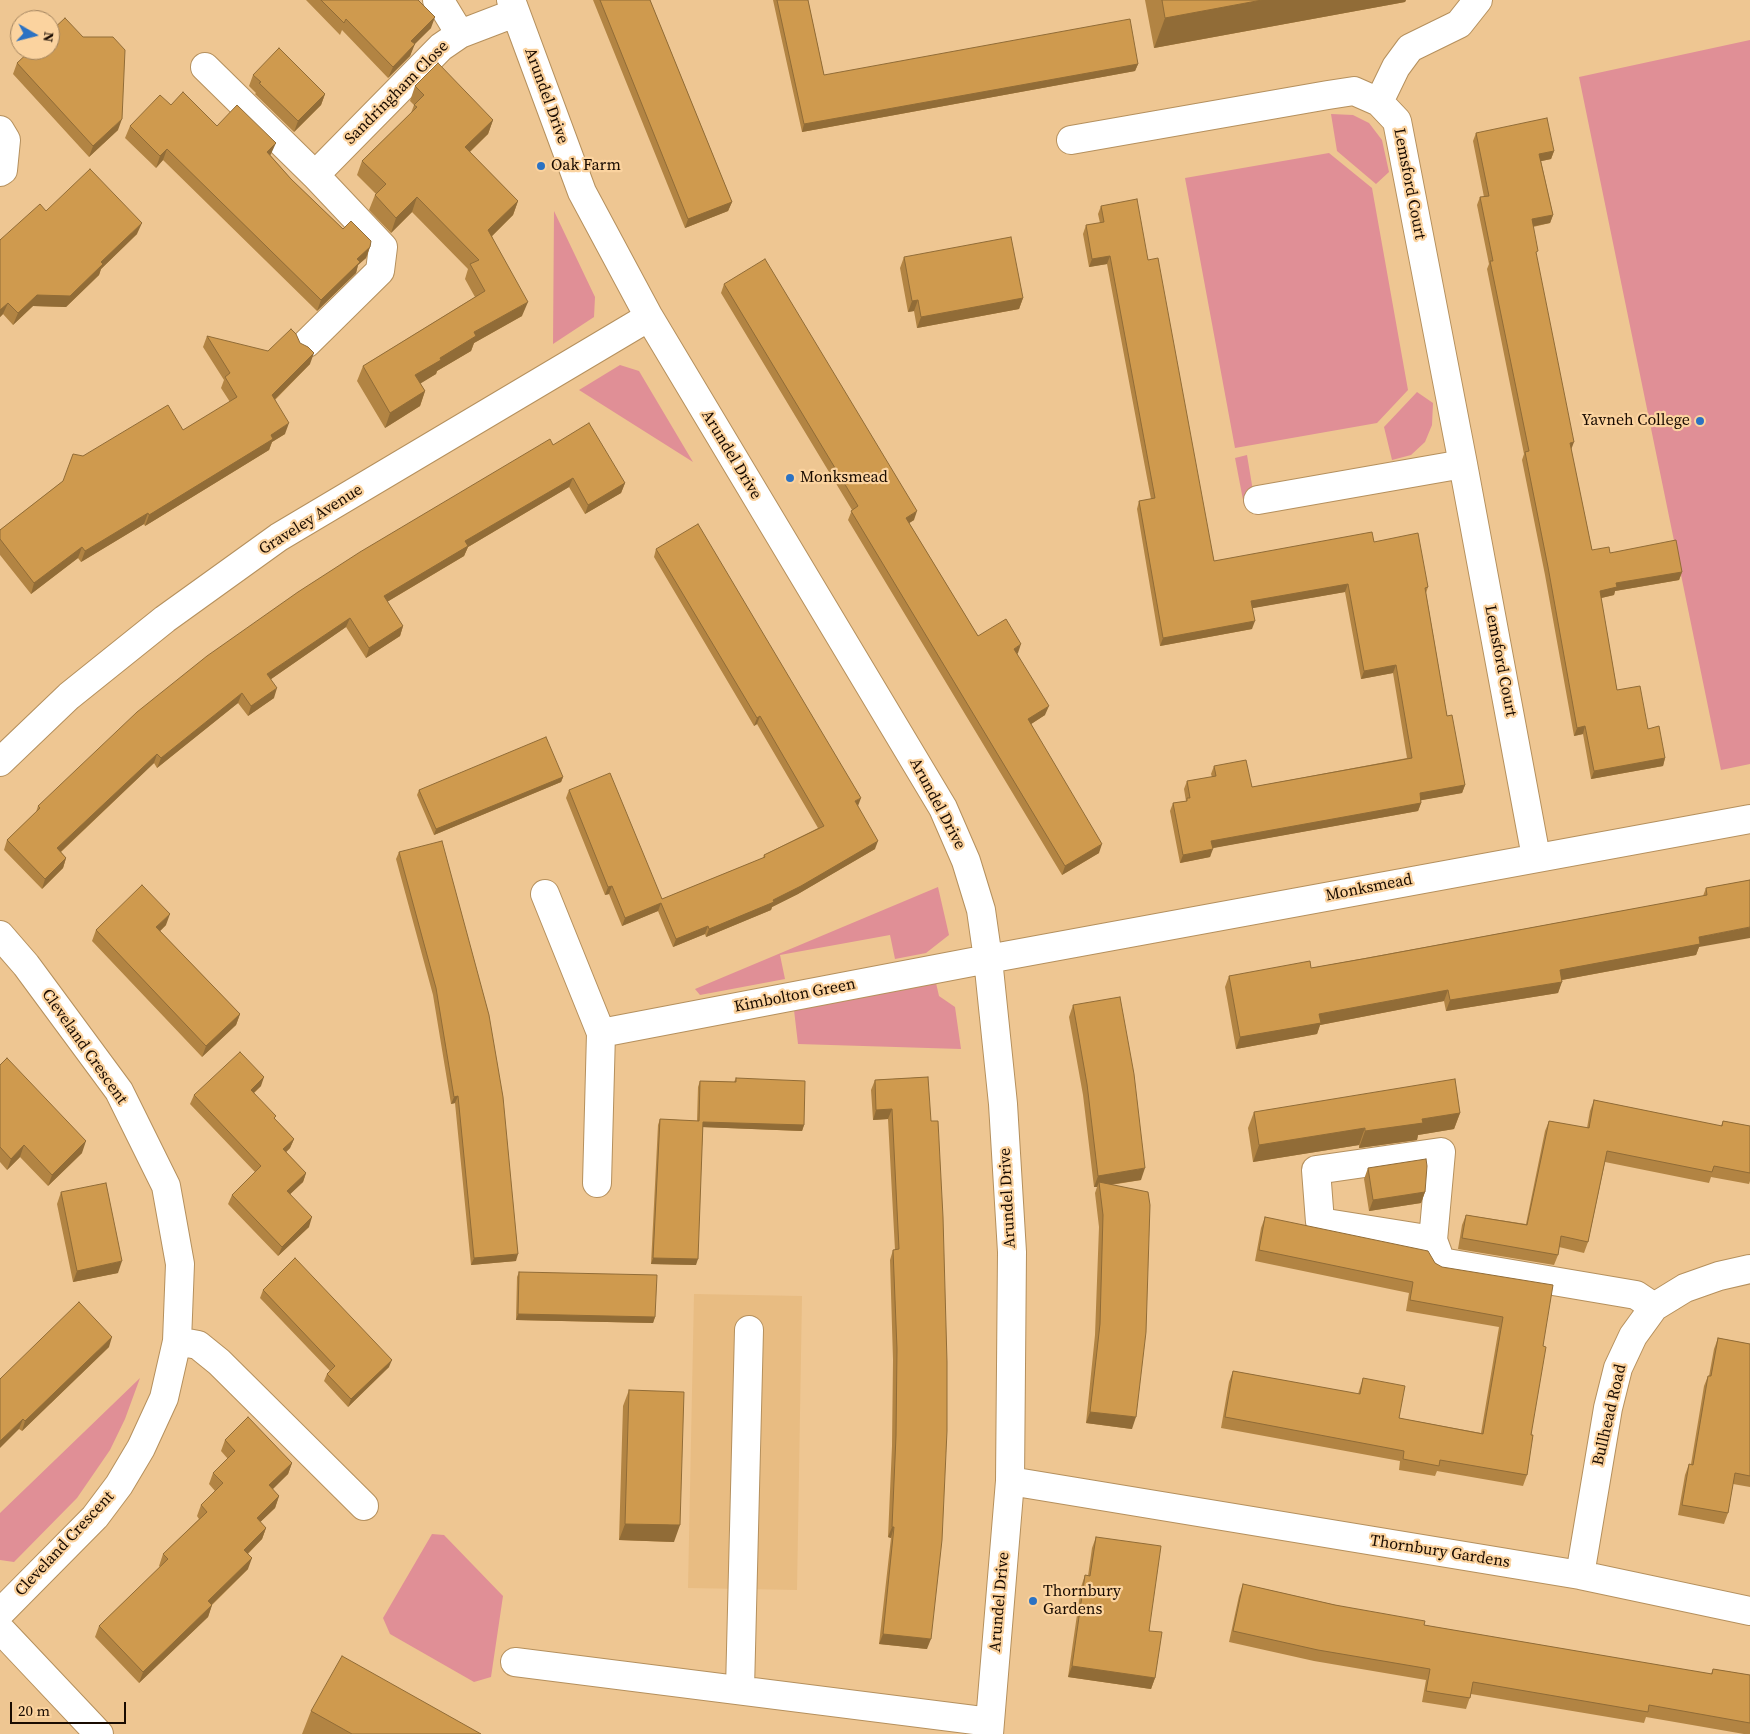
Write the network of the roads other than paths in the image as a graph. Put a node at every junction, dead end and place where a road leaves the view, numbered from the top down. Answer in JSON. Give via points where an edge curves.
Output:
{"nodes":[{"id":1,"x":436,"y":0,"type":"edge"},
{"id":2,"x":1478,"y":0,"type":"edge"},
{"id":3,"x":513,"y":6,"type":"edge"},
{"id":4,"x":460,"y":34,"type":"junction"},
{"id":5,"x":205,"y":67,"type":"dead end"},
{"id":6,"x":1379,"y":102,"type":"junction"},
{"id":7,"x":0,"y":130,"type":"edge"},
{"id":8,"x":1071,"y":140,"type":"dead end"},
{"id":9,"x":0,"y":172,"type":"edge"},
{"id":10,"x":315,"y":175,"type":"junction"},
{"id":11,"x":649,"y":317,"type":"junction"},
{"id":12,"x":307,"y":343,"type":"dead end"},
{"id":13,"x":1464,"y":464,"type":"junction"},
{"id":14,"x":1258,"y":500,"type":"dead end"},
{"id":15,"x":0,"y":762,"type":"edge"},
{"id":16,"x":1750,"y":819,"type":"edge"},
{"id":17,"x":1536,"y":857,"type":"junction"},
{"id":18,"x":544,"y":894,"type":"dead end"},
{"id":19,"x":0,"y":935,"type":"edge"},
{"id":20,"x":988,"y":959,"type":"junction"},
{"id":21,"x":601,"y":1033,"type":"junction"},
{"id":22,"x":598,"y":1183,"type":"dead end"},
{"id":23,"x":1433,"y":1240,"type":"junction"},
{"id":24,"x":1750,"y":1269,"type":"edge"},
{"id":25,"x":1654,"y":1307,"type":"junction"},
{"id":26,"x":749,"y":1330,"type":"dead end"},
{"id":27,"x":178,"y":1341,"type":"junction"},
{"id":28,"x":1010,"y":1481,"type":"junction"},
{"id":29,"x":364,"y":1506,"type":"dead end"},
{"id":30,"x":1580,"y":1575,"type":"junction"},
{"id":31,"x":1750,"y":1611,"type":"edge"},
{"id":32,"x":0,"y":1613,"type":"edge"},
{"id":33,"x":0,"y":1629,"type":"edge"},
{"id":34,"x":515,"y":1662,"type":"dead end"},
{"id":35,"x":740,"y":1689,"type":"junction"},
{"id":36,"x":989,"y":1728,"type":"edge"},
{"id":37,"x":100,"y":1734,"type":"edge"}],
"edges":[{"from":1,"to":4,"type":"street"},
{"from":2,"to":6,"type":"street","via":[[1458,24],[1410,48],[1396,67]]},
{"from":3,"to":4,"type":"street","name":"Sandringham Close"},
{"from":3,"to":11,"type":"street","name":"Arundel Drive","via":[[582,192]]},
{"from":4,"to":10,"type":"street","name":"Sandringham Close","via":[[440,47]]},
{"from":5,"to":10,"type":"street"},
{"from":6,"to":8,"type":"street","name":"Lemsford Court","via":[[1354,91],[1328,94]]},
{"from":6,"to":13,"type":"street","name":"Lemsford Court","via":[[1396,121],[1402,144]]},
{"from":7,"to":9,"type":"street","via":[[6,140]]},
{"from":10,"to":12,"type":"street","via":[[383,248],[380,271]]},
{"from":11,"to":15,"type":"street","name":"Graveley Avenue","via":[[279,537],[165,619],[69,696]]},
{"from":11,"to":20,"type":"street","name":"Arundel Drive","via":[[943,808],[966,861],[981,910]]},
{"from":13,"to":14,"type":"street"},
{"from":13,"to":17,"type":"street","name":"Lemsford Court"},
{"from":16,"to":17,"type":"street","name":"Monksmead"},
{"from":17,"to":20,"type":"street","name":"Monksmead"},
{"from":18,"to":21,"type":"street"},
{"from":19,"to":27,"type":"street","name":"Cleveland Crescent","via":[[119,1091],[166,1186],[180,1264]]},
{"from":20,"to":21,"type":"street","name":"Kimbolton Green"},
{"from":20,"to":28,"type":"street","name":"Arundel Drive","via":[[1003,1104],[1012,1252]]},
{"from":21,"to":22,"type":"street"},
{"from":23,"to":23,"type":"street","via":[[1441,1152],[1316,1170],[1320,1222]]},
{"from":23,"to":25,"type":"street","via":[[1441,1262],[1636,1295]]},
{"from":24,"to":25,"type":"street","name":"Bullhead Road","via":[[1685,1288]]},
{"from":25,"to":30,"type":"street","name":"Bullhead Road","via":[[1633,1336],[1618,1368],[1608,1408]]},
{"from":26,"to":35,"type":"street"},
{"from":27,"to":29,"type":"street","via":[[198,1345],[219,1362]]},
{"from":27,"to":32,"type":"street","name":"Cleveland Crescent","via":[[164,1398],[142,1448],[119,1485],[94,1517]]},
{"from":28,"to":30,"type":"street","name":"Thornbury Gardens"},
{"from":28,"to":36,"type":"street","name":"Arundel Drive"},
{"from":30,"to":31,"type":"street","name":"Thornbury Gardens"},
{"from":33,"to":37,"type":"street"},
{"from":34,"to":35,"type":"street"},
{"from":35,"to":36,"type":"street"}]}
